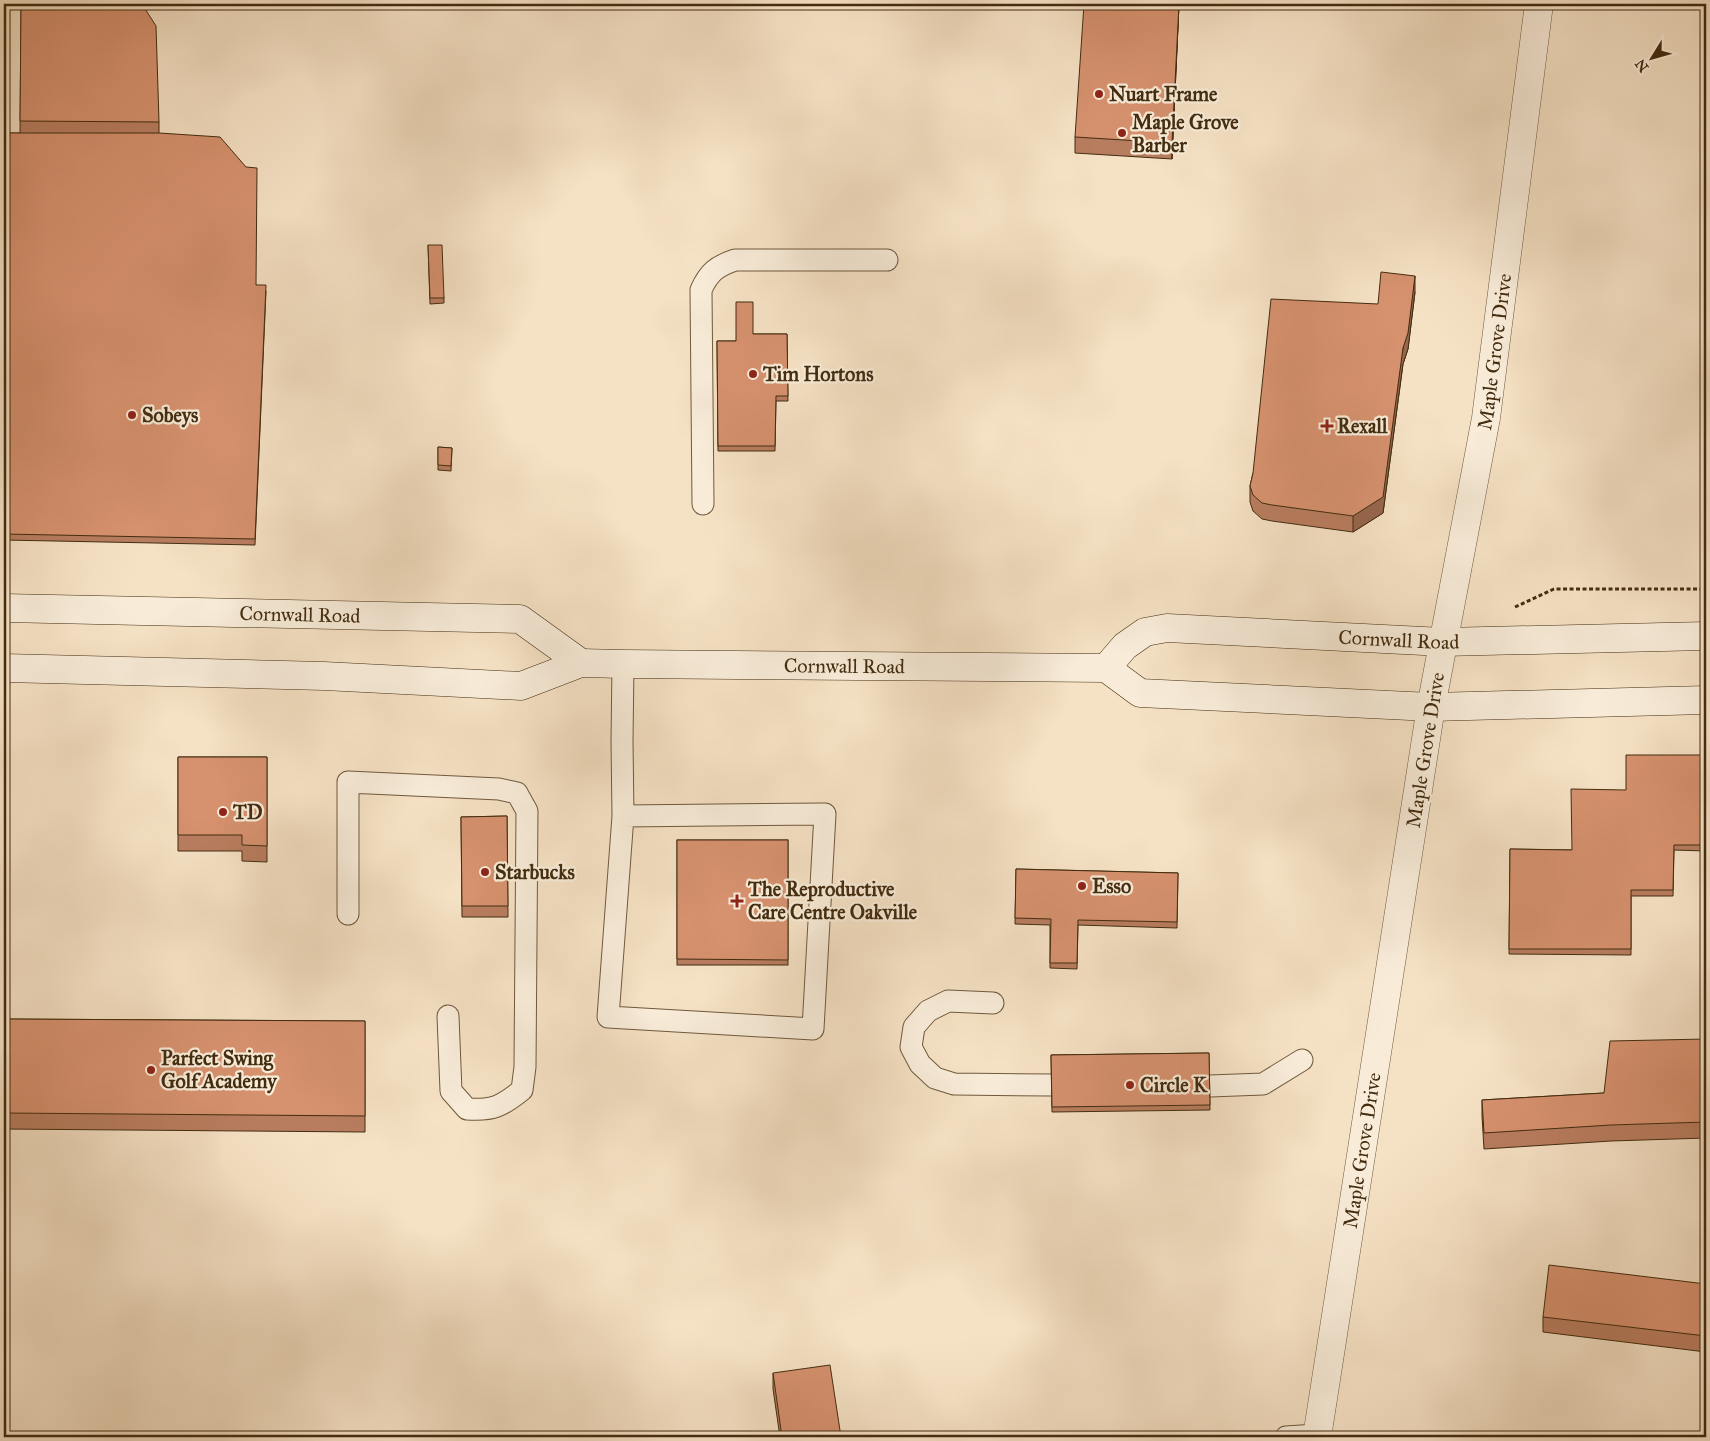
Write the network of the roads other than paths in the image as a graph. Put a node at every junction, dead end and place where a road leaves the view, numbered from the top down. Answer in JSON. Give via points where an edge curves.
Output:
{"nodes":[{"id":1,"x":1539,"y":4,"type":"edge"},
{"id":2,"x":887,"y":260,"type":"dead end"},
{"id":3,"x":704,"y":504,"type":"dead end"},
{"id":4,"x":4,"y":608,"type":"edge"},
{"id":5,"x":1706,"y":636,"type":"edge"},
{"id":6,"x":1443,"y":642,"type":"junction"},
{"id":7,"x":581,"y":663,"type":"junction"},
{"id":8,"x":624,"y":664,"type":"junction"},
{"id":9,"x":4,"y":668,"type":"edge"},
{"id":10,"x":1106,"y":668,"type":"junction"},
{"id":11,"x":1706,"y":700,"type":"edge"},
{"id":12,"x":1431,"y":707,"type":"junction"},
{"id":13,"x":623,"y":816,"type":"junction"},
{"id":14,"x":348,"y":914,"type":"dead end"},
{"id":15,"x":992,"y":1002,"type":"dead end"},
{"id":16,"x":448,"y":1016,"type":"dead end"},
{"id":17,"x":1302,"y":1060,"type":"dead end"},
{"id":18,"x":1051,"y":1085,"type":"edge"},
{"id":19,"x":1210,"y":1086,"type":"edge"},
{"id":20,"x":1317,"y":1436,"type":"edge"},
{"id":21,"x":1286,"y":1437,"type":"edge"}],
"edges":[{"from":1,"to":6,"type":"main road","name":"Maple Grove Drive","via":[[1486,418]]},
{"from":2,"to":3,"type":"lane","via":[[735,260],[722,264],[707,276],[702,290]]},
{"from":4,"to":7,"type":"main road","name":"Cornwall Road","via":[[520,619]]},
{"from":5,"to":6,"type":"main road","name":"Cornwall Road"},
{"from":6,"to":10,"type":"main road","name":"Cornwall Road","via":[[1166,628],[1145,632],[1125,646]]},
{"from":6,"to":12,"type":"main road","name":"Maple Grove Drive"},
{"from":7,"to":8,"type":"main road","name":"Cornwall Road"},
{"from":7,"to":9,"type":"main road","name":"Cornwall Road","via":[[520,686],[324,676]]},
{"from":8,"to":10,"type":"main road","name":"Cornwall Road"},
{"from":8,"to":13,"type":"lane"},
{"from":10,"to":12,"type":"main road","via":[[1140,693]]},
{"from":11,"to":12,"type":"main road"},
{"from":12,"to":20,"type":"main road","name":"Maple Grove Drive"},
{"from":13,"to":13,"type":"lane","via":[[608,1017],[813,1029],[825,814]]},
{"from":14,"to":16,"type":"lane","via":[[348,782],[499,789],[517,793],[528,810],[525,1067],[522,1090],[506,1103],[484,1110],[467,1109],[451,1091]]},
{"from":15,"to":18,"type":"lane","via":[[948,1001],[928,1012],[914,1027],[911,1047],[920,1064],[935,1078],[954,1084]]},
{"from":17,"to":19,"type":"lane","via":[[1263,1084]]},
{"from":20,"to":21,"type":"lane"}]}
